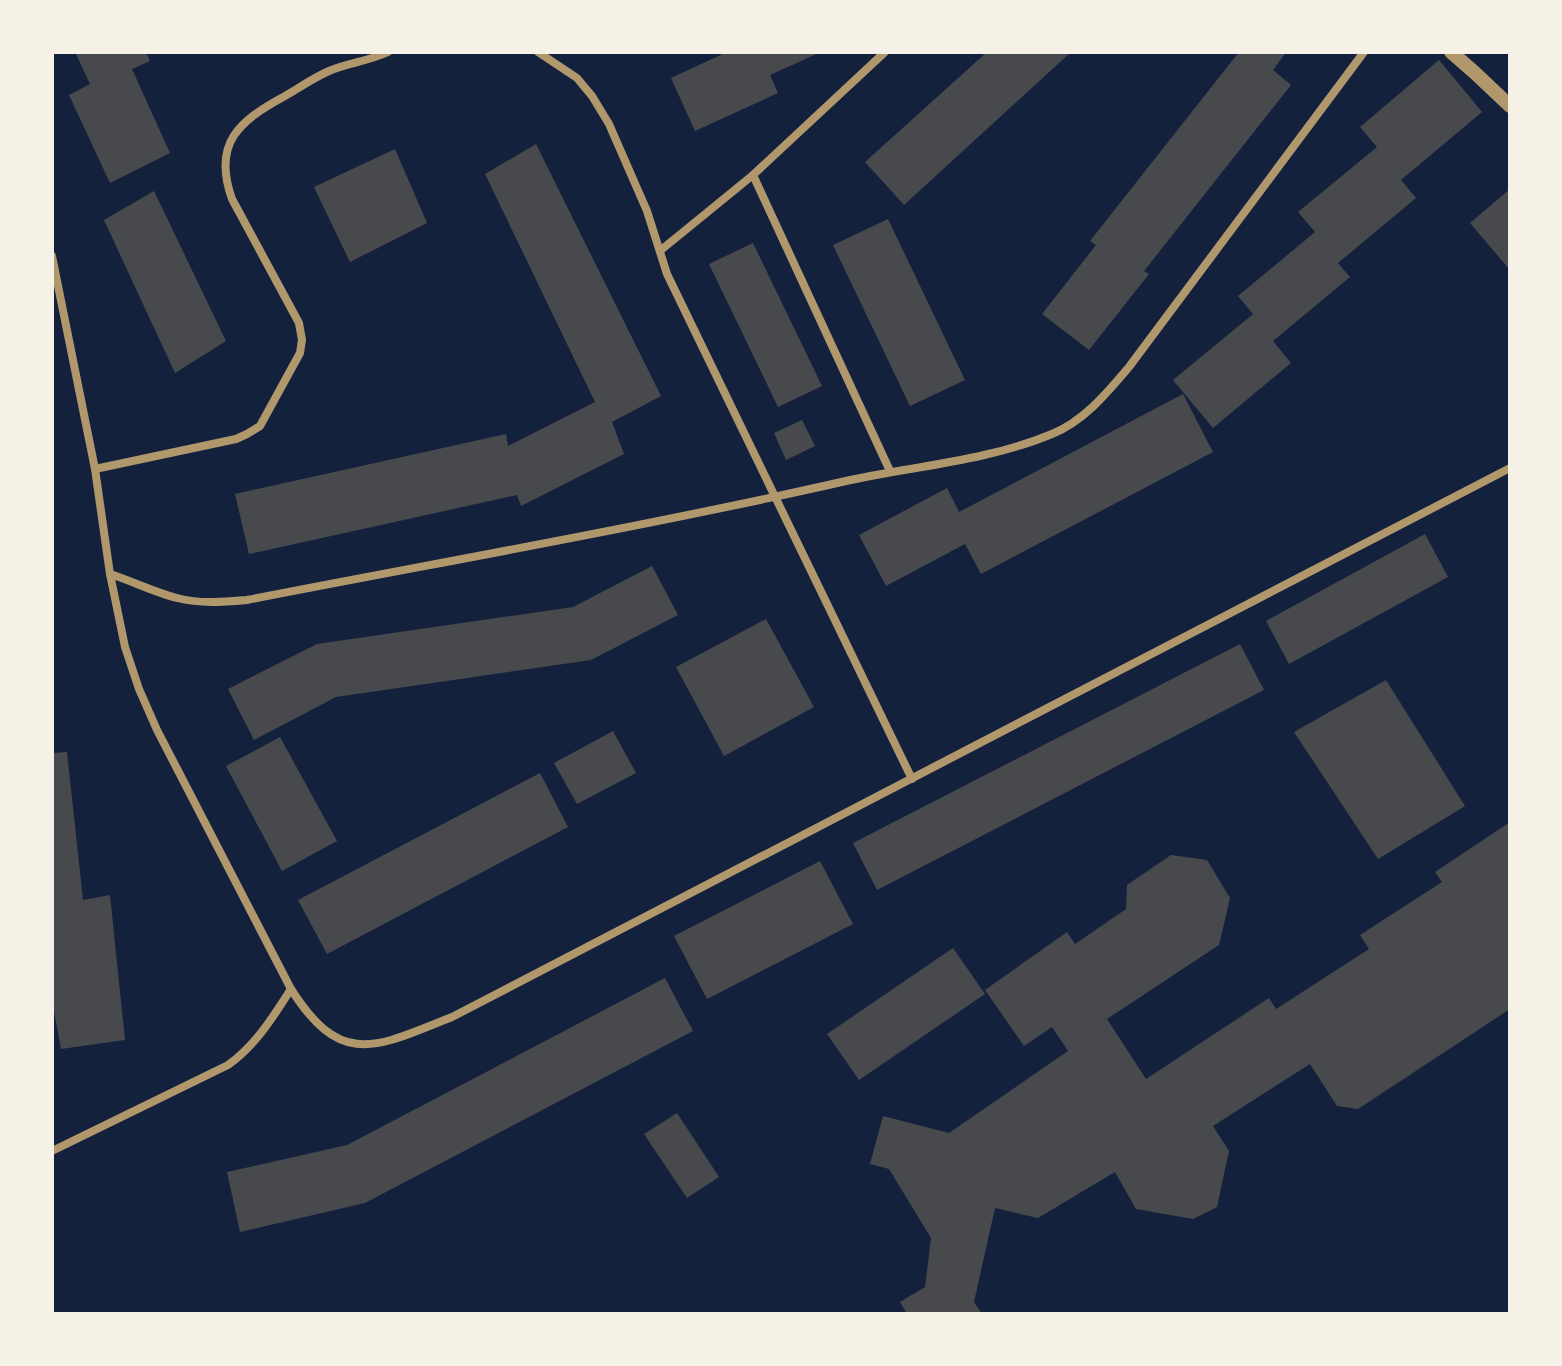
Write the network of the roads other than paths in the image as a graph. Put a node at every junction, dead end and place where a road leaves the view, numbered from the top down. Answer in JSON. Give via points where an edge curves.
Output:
{"nodes":[{"id":1,"x":388,"y":52,"type":"edge"},
{"id":2,"x":538,"y":52,"type":"edge"},
{"id":3,"x":885,"y":52,"type":"edge"},
{"id":4,"x":1364,"y":52,"type":"edge"},
{"id":5,"x":1451,"y":52,"type":"edge"},
{"id":6,"x":1510,"y":106,"type":"edge"},
{"id":7,"x":753,"y":175,"type":"junction"},
{"id":8,"x":661,"y":250,"type":"junction"},
{"id":9,"x":52,"y":256,"type":"edge"},
{"id":10,"x":1510,"y":468,"type":"edge"},
{"id":11,"x":95,"y":469,"type":"junction"},
{"id":12,"x":890,"y":471,"type":"junction"},
{"id":13,"x":774,"y":497,"type":"junction"},
{"id":14,"x":110,"y":574,"type":"junction"},
{"id":15,"x":912,"y":779,"type":"junction"},
{"id":16,"x":291,"y":989,"type":"junction"},
{"id":17,"x":52,"y":1151,"type":"edge"}],
"edges":[{"from":1,"to":11,"type":"street","via":[[329,71],[245,121],[230,141],[228,188],[299,323],[302,340],[260,426],[236,439]]},
{"from":2,"to":8,"type":"street","via":[[577,78],[592,96],[623,152]]},
{"from":3,"to":7,"type":"street"},
{"from":4,"to":12,"type":"street","via":[[1129,367],[1091,409],[1037,439]]},
{"from":5,"to":6,"type":"street"},
{"from":7,"to":8,"type":"street"},
{"from":7,"to":12,"type":"street"},
{"from":8,"to":13,"type":"street","via":[[667,274]]},
{"from":9,"to":11,"type":"street"},
{"from":10,"to":15,"type":"street"},
{"from":11,"to":14,"type":"street"},
{"from":12,"to":13,"type":"street"},
{"from":13,"to":14,"type":"street","via":[[247,600],[190,600]]},
{"from":13,"to":15,"type":"street"},
{"from":14,"to":16,"type":"street","via":[[125,647],[144,702]]},
{"from":15,"to":16,"type":"street","via":[[452,1017],[391,1041],[360,1045],[340,1039],[311,1016]]},
{"from":16,"to":17,"type":"street","via":[[259,1036],[228,1065]]}]}
